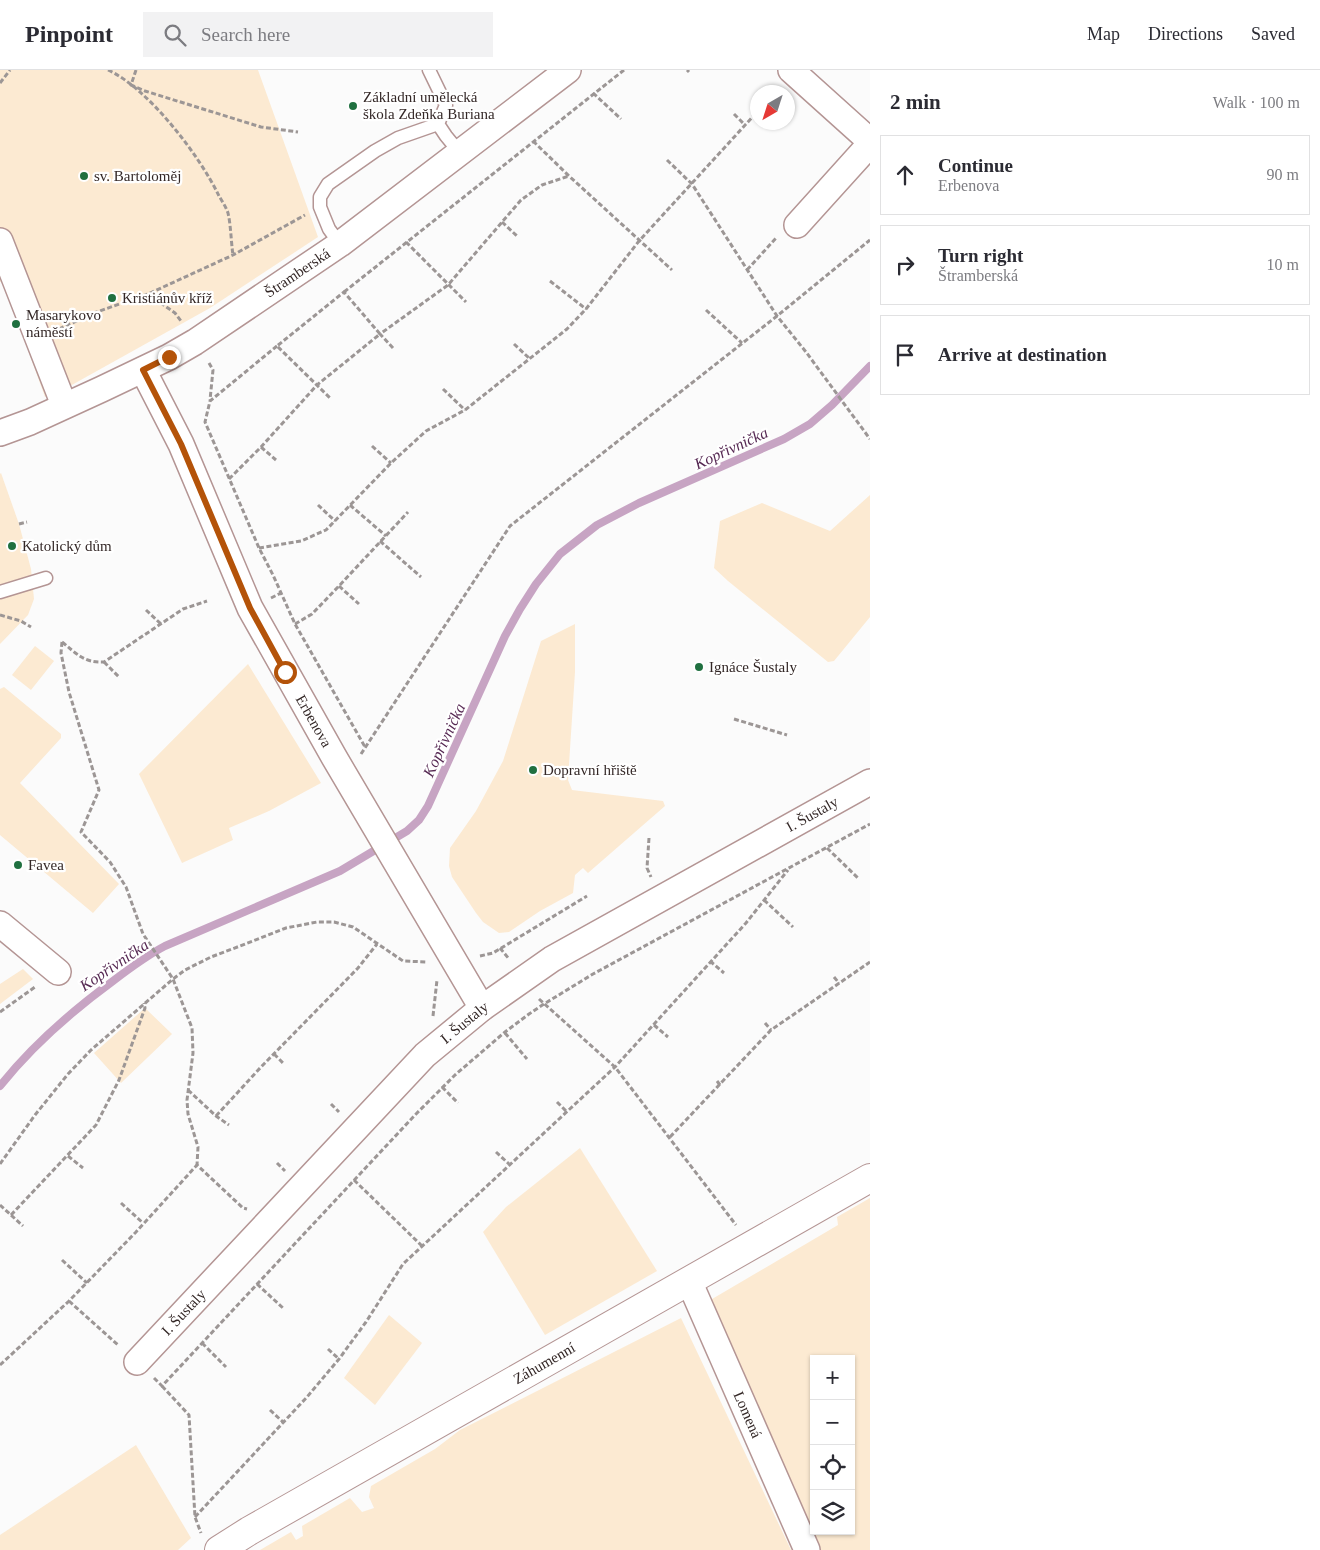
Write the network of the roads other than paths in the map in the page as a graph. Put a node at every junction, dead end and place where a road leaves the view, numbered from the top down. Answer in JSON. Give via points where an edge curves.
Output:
{"nodes":[{"id":1,"x":429,"y":70,"type":"edge"},
{"id":2,"x":568,"y":70,"type":"edge"},
{"id":3,"x":792,"y":70,"type":"edge"},
{"id":4,"x":438,"y":124,"type":"junction"},
{"id":5,"x":870,"y":142,"type":"edge"},
{"id":6,"x":460,"y":153,"type":"junction"},
{"id":7,"x":797,"y":225,"type":"road end"},
{"id":8,"x":0,"y":242,"type":"edge"},
{"id":9,"x":340,"y":244,"type":"junction"},
{"id":10,"x":143,"y":370,"type":"junction"},
{"id":11,"x":64,"y":406,"type":"junction"},
{"id":12,"x":0,"y":433,"type":"edge"},
{"id":13,"x":46,"y":578,"type":"dead end"},
{"id":14,"x":0,"y":592,"type":"edge"},
{"id":15,"x":870,"y":782,"type":"edge"},
{"id":16,"x":0,"y":924,"type":"edge"},
{"id":17,"x":58,"y":972,"type":"dead end"},
{"id":18,"x":482,"y":1008,"type":"junction"},
{"id":19,"x":870,"y":1178,"type":"edge"},
{"id":20,"x":689,"y":1281,"type":"junction"},
{"id":21,"x":137,"y":1362,"type":"road end"},
{"id":22,"x":215,"y":1547,"type":"edge"},
{"id":23,"x":807,"y":1550,"type":"edge"}],
"edges":[{"from":1,"to":4,"type":"lane","via":[[446,105]]},
{"from":2,"to":6,"type":"street","name":"Štramberská"},
{"from":3,"to":5,"type":"street"},
{"from":4,"to":6,"type":"lane"},
{"from":4,"to":9,"type":"lane","via":[[398,138],[328,184],[320,197],[320,207],[328,229]]},
{"from":5,"to":7,"type":"street"},
{"from":6,"to":9,"type":"street","name":"Štramberská"},
{"from":8,"to":11,"type":"street"},
{"from":9,"to":10,"type":"street","name":"Štramberská","via":[[194,342]]},
{"from":10,"to":11,"type":"street","name":"Štramberská"},
{"from":10,"to":18,"type":"street","name":"Erbenova","via":[[181,444],[250,608]]},
{"from":11,"to":12,"type":"street","name":"Štramberská"},
{"from":13,"to":14,"type":"lane"},
{"from":15,"to":18,"type":"street","name":"I. Šustaly","via":[[552,959]]},
{"from":16,"to":17,"type":"street"},
{"from":18,"to":21,"type":"street","name":"I. Šustaly","via":[[425,1055]]},
{"from":19,"to":20,"type":"main road","name":"Záhumenní"},
{"from":20,"to":22,"type":"main road","name":"Záhumenní","via":[[249,1531]]},
{"from":20,"to":23,"type":"street","name":"Lomená"}]}
